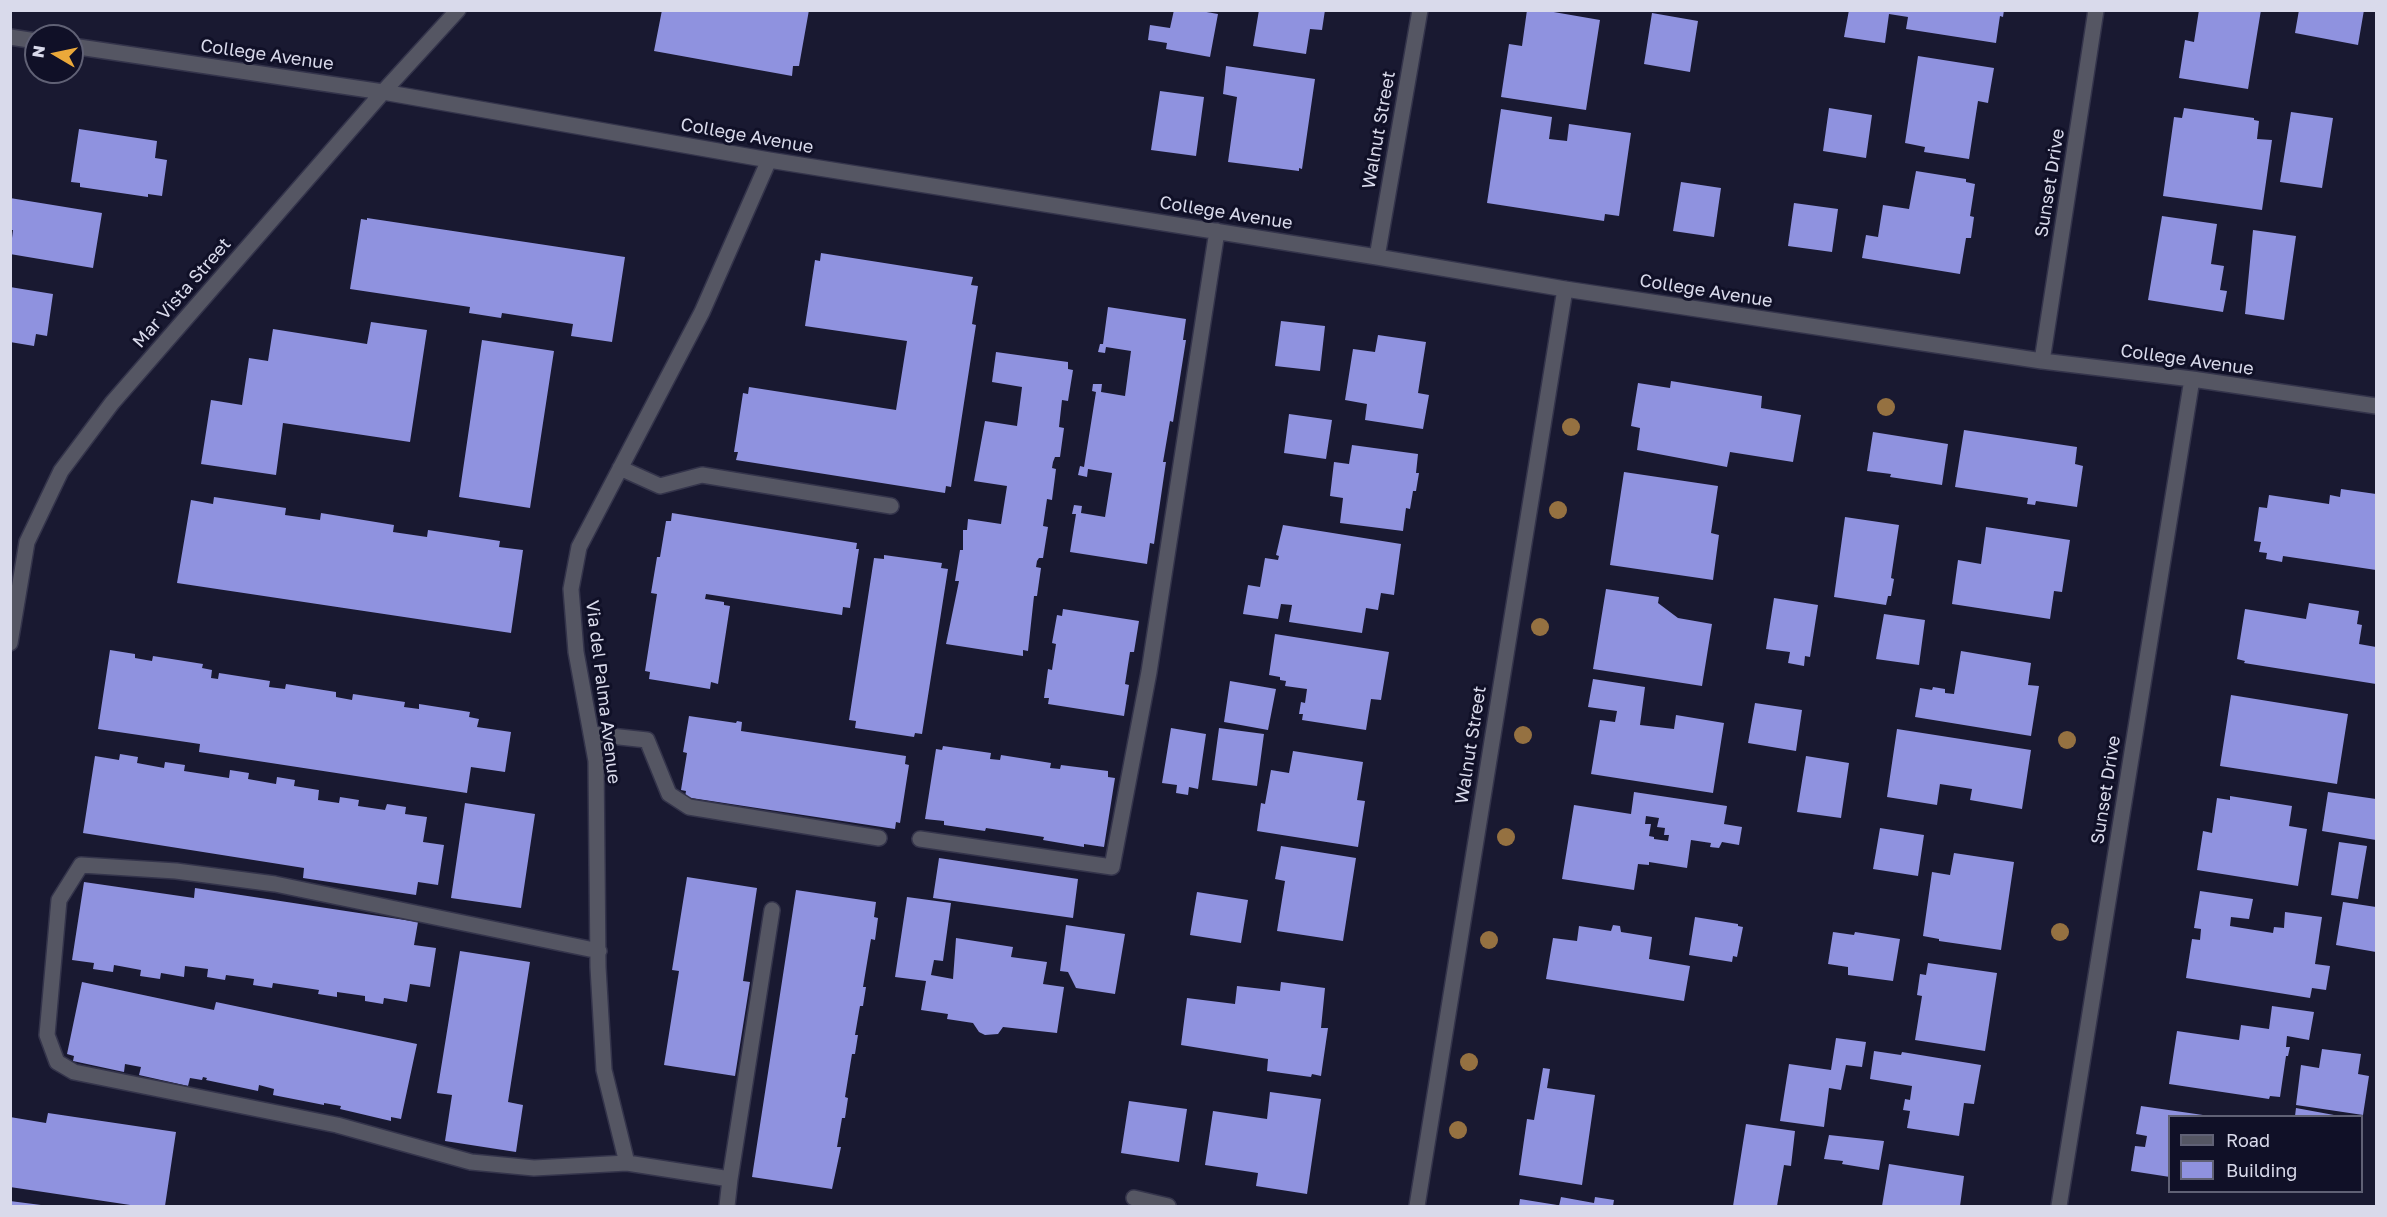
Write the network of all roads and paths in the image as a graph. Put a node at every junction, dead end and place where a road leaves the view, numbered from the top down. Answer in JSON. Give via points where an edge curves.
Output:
{"nodes":[{"id":1,"x":458,"y":10,"type":"edge"},
{"id":2,"x":1420,"y":10,"type":"edge"},
{"id":3,"x":2096,"y":10,"type":"edge"},
{"id":4,"x":84,"y":48,"type":"edge"},
{"id":5,"x":383,"y":92,"type":"junction"},
{"id":6,"x":769,"y":160,"type":"junction"},
{"id":7,"x":1217,"y":231,"type":"junction"},
{"id":8,"x":1377,"y":257,"type":"junction"},
{"id":9,"x":1564,"y":290,"type":"junction"},
{"id":10,"x":2042,"y":361,"type":"junction"},
{"id":11,"x":2192,"y":379,"type":"junction"},
{"id":12,"x":2376,"y":406,"type":"edge"},
{"id":13,"x":620,"y":468,"type":"junction"},
{"id":14,"x":891,"y":506,"type":"dead end"},
{"id":15,"x":10,"y":643,"type":"edge"},
{"id":16,"x":592,"y":734,"type":"junction"},
{"id":17,"x":879,"y":838,"type":"dead end"},
{"id":18,"x":920,"y":839,"type":"dead end"},
{"id":19,"x":772,"y":910,"type":"dead end"},
{"id":20,"x":599,"y":951,"type":"junction"},
{"id":21,"x":627,"y":1163,"type":"junction"},
{"id":22,"x":730,"y":1179,"type":"junction"},
{"id":23,"x":1134,"y":1198,"type":"dead end"},
{"id":24,"x":727,"y":1206,"type":"edge"},
{"id":25,"x":1168,"y":1206,"type":"edge"},
{"id":26,"x":1416,"y":1206,"type":"edge"},
{"id":27,"x":2059,"y":1206,"type":"edge"}],
"edges":[{"from":1,"to":5,"type":"street","name":"Mar Vista Street"},
{"from":2,"to":8,"type":"street","name":"Walnut Street"},
{"from":3,"to":10,"type":"street","name":"Sunset Drive"},
{"from":4,"to":5,"type":"street","name":"College Avenue"},
{"from":5,"to":6,"type":"street","name":"College Avenue"},
{"from":5,"to":15,"type":"street","name":"Mar Vista Street","via":[[112,403],[61,471],[27,543]]},
{"from":6,"to":7,"type":"street","name":"College Avenue"},
{"from":6,"to":13,"type":"street","name":"Via del Palma Avenue","via":[[702,312]]},
{"from":7,"to":8,"type":"street","name":"College Avenue"},
{"from":7,"to":18,"type":"street","via":[[1149,672],[1112,867]]},
{"from":8,"to":9,"type":"street","name":"College Avenue"},
{"from":9,"to":10,"type":"street","name":"College Avenue"},
{"from":9,"to":26,"type":"street","name":"Walnut Street"},
{"from":10,"to":11,"type":"street","name":"College Avenue"},
{"from":11,"to":12,"type":"street","name":"College Avenue"},
{"from":11,"to":27,"type":"street","name":"Sunset Drive"},
{"from":13,"to":14,"type":"street","via":[[660,486],[702,475]]},
{"from":13,"to":16,"type":"street","name":"Via del Palma Avenue","via":[[579,547],[571,590],[576,652]]},
{"from":16,"to":17,"type":"street","via":[[647,740],[669,794],[689,807]]},
{"from":16,"to":20,"type":"street","name":"Via del Palma Avenue","via":[[596,760]]},
{"from":19,"to":22,"type":"street"},
{"from":20,"to":21,"type":"street","name":"Via del Palma Avenue","via":[[604,1070]]},
{"from":20,"to":21,"type":"street","via":[[275,884],[176,871],[81,865],[59,900],[47,1035],[57,1062],[74,1072],[337,1125],[471,1162],[534,1168]]},
{"from":21,"to":22,"type":"street"},
{"from":22,"to":24,"type":"street"},
{"from":23,"to":25,"type":"street"}]}
